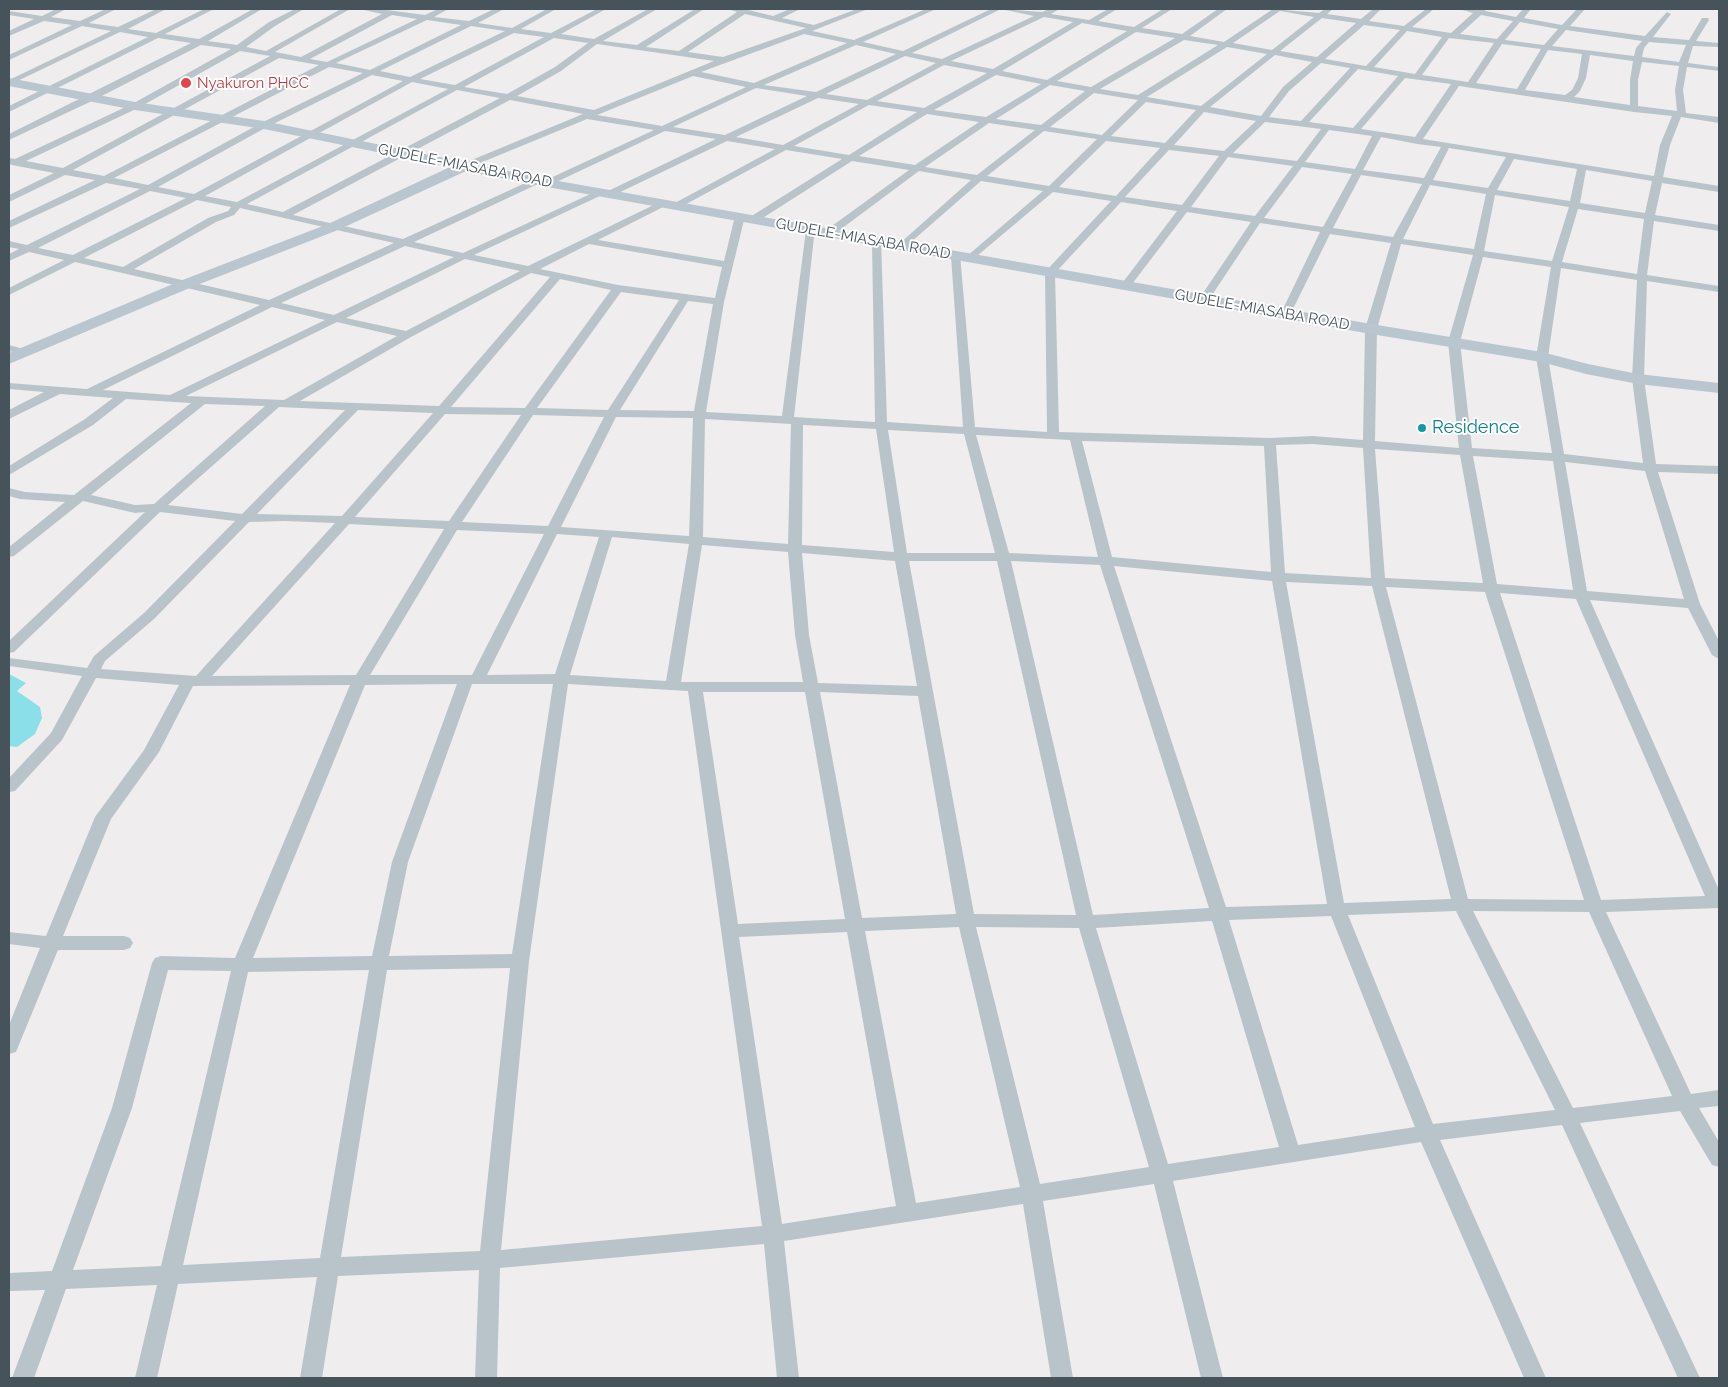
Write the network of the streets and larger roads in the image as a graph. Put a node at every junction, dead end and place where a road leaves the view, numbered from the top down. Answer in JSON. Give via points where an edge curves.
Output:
{"nodes":[{"id":1,"x":62,"y":9,"type":"edge"},
{"id":2,"x":112,"y":9,"type":"edge"},
{"id":3,"x":162,"y":9,"type":"edge"},
{"id":4,"x":210,"y":9,"type":"edge"},
{"id":5,"x":258,"y":9,"type":"edge"},
{"id":6,"x":300,"y":9,"type":"edge"},
{"id":7,"x":346,"y":9,"type":"edge"},
{"id":8,"x":364,"y":9,"type":"edge"},
{"id":9,"x":444,"y":9,"type":"edge"},
{"id":10,"x":500,"y":9,"type":"edge"},
{"id":11,"x":552,"y":9,"type":"edge"},
{"id":12,"x":602,"y":9,"type":"edge"},
{"id":13,"x":653,"y":9,"type":"edge"},
{"id":14,"x":700,"y":9,"type":"edge"},
{"id":15,"x":796,"y":9,"type":"edge"},
{"id":16,"x":864,"y":9,"type":"edge"},
{"id":17,"x":932,"y":9,"type":"edge"},
{"id":18,"x":997,"y":9,"type":"edge"},
{"id":19,"x":1005,"y":9,"type":"edge"},
{"id":20,"x":1055,"y":9,"type":"edge"},
{"id":21,"x":1114,"y":9,"type":"edge"},
{"id":22,"x":1168,"y":9,"type":"edge"},
{"id":23,"x":1223,"y":9,"type":"edge"},
{"id":24,"x":1278,"y":9,"type":"edge"},
{"id":25,"x":1329,"y":9,"type":"edge"},
{"id":26,"x":1378,"y":9,"type":"edge"},
{"id":27,"x":1430,"y":9,"type":"edge"},
{"id":28,"x":1463,"y":9,"type":"edge"},
{"id":29,"x":1527,"y":9,"type":"edge"},
{"id":30,"x":1581,"y":9,"type":"edge"},
{"id":31,"x":738,"y":10,"type":"edge"},
{"id":32,"x":1481,"y":10,"type":"edge"},
{"id":33,"x":390,"y":11,"type":"edge"},
{"id":34,"x":9,"y":13,"type":"edge"},
{"id":35,"x":1668,"y":14,"type":"dead end"},
{"id":36,"x":1041,"y":15,"type":"junction"},
{"id":37,"x":1321,"y":15,"type":"junction"},
{"id":38,"x":42,"y":18,"type":"junction"},
{"id":39,"x":424,"y":18,"type":"junction"},
{"id":40,"x":774,"y":18,"type":"junction"},
{"id":41,"x":1519,"y":19,"type":"junction"},
{"id":42,"x":1705,"y":20,"type":"dead end"},
{"id":43,"x":1361,"y":21,"type":"junction"},
{"id":44,"x":1085,"y":22,"type":"junction"},
{"id":45,"x":79,"y":24,"type":"junction"},
{"id":46,"x":469,"y":24,"type":"junction"},
{"id":47,"x":814,"y":27,"type":"junction"},
{"id":48,"x":1406,"y":28,"type":"junction"},
{"id":49,"x":1566,"y":28,"type":"junction"},
{"id":50,"x":121,"y":30,"type":"junction"},
{"id":51,"x":512,"y":30,"type":"junction"},
{"id":52,"x":1134,"y":30,"type":"junction"},
{"id":53,"x":803,"y":31,"type":"junction"},
{"id":54,"x":9,"y":34,"type":"edge"},
{"id":55,"x":550,"y":35,"type":"junction"},
{"id":56,"x":1450,"y":35,"type":"junction"},
{"id":57,"x":160,"y":36,"type":"junction"},
{"id":58,"x":1183,"y":37,"type":"junction"},
{"id":59,"x":1648,"y":38,"type":"junction"},
{"id":60,"x":1500,"y":41,"type":"junction"},
{"id":61,"x":200,"y":42,"type":"junction"},
{"id":62,"x":594,"y":42,"type":"junction"},
{"id":63,"x":853,"y":42,"type":"junction"},
{"id":64,"x":1692,"y":42,"type":"junction"},
{"id":65,"x":1226,"y":44,"type":"junction"},
{"id":66,"x":1719,"y":45,"type":"edge"},
{"id":67,"x":1546,"y":47,"type":"junction"},
{"id":68,"x":239,"y":48,"type":"junction"},
{"id":69,"x":638,"y":48,"type":"junction"},
{"id":70,"x":1274,"y":52,"type":"junction"},
{"id":71,"x":1586,"y":52,"type":"junction"},
{"id":72,"x":273,"y":54,"type":"junction"},
{"id":73,"x":680,"y":54,"type":"junction"},
{"id":74,"x":903,"y":54,"type":"junction"},
{"id":75,"x":9,"y":58,"type":"edge"},
{"id":76,"x":303,"y":59,"type":"junction"},
{"id":77,"x":1638,"y":59,"type":"junction"},
{"id":78,"x":724,"y":60,"type":"junction"},
{"id":79,"x":1320,"y":60,"type":"junction"},
{"id":80,"x":943,"y":62,"type":"junction"},
{"id":81,"x":328,"y":64,"type":"junction"},
{"id":82,"x":1684,"y":64,"type":"junction"},
{"id":83,"x":1357,"y":66,"type":"junction"},
{"id":84,"x":1368,"y":68,"type":"junction"},
{"id":85,"x":1719,"y":69,"type":"edge"},
{"id":86,"x":372,"y":72,"type":"junction"},
{"id":87,"x":995,"y":72,"type":"junction"},
{"id":88,"x":693,"y":73,"type":"junction"},
{"id":89,"x":1404,"y":74,"type":"junction"},
{"id":90,"x":1417,"y":77,"type":"junction"},
{"id":91,"x":412,"y":79,"type":"junction"},
{"id":92,"x":9,"y":82,"type":"edge"},
{"id":93,"x":1046,"y":82,"type":"junction"},
{"id":94,"x":1457,"y":82,"type":"junction"},
{"id":95,"x":1471,"y":84,"type":"junction"},
{"id":96,"x":754,"y":86,"type":"junction"},
{"id":97,"x":457,"y":88,"type":"junction"},
{"id":98,"x":49,"y":90,"type":"junction"},
{"id":99,"x":1092,"y":90,"type":"junction"},
{"id":100,"x":1520,"y":91,"type":"junction"},
{"id":101,"x":815,"y":95,"type":"junction"},
{"id":102,"x":509,"y":97,"type":"junction"},
{"id":103,"x":91,"y":98,"type":"junction"},
{"id":104,"x":1567,"y":98,"type":"junction"},
{"id":105,"x":1142,"y":99,"type":"junction"},
{"id":106,"x":867,"y":102,"type":"junction"},
{"id":107,"x":135,"y":106,"type":"junction"},
{"id":108,"x":9,"y":109,"type":"edge"},
{"id":109,"x":1202,"y":109,"type":"junction"},
{"id":110,"x":1634,"y":109,"type":"junction"},
{"id":111,"x":175,"y":111,"type":"junction"},
{"id":112,"x":925,"y":111,"type":"junction"},
{"id":113,"x":589,"y":114,"type":"junction"},
{"id":114,"x":1678,"y":115,"type":"junction"},
{"id":115,"x":222,"y":118,"type":"junction"},
{"id":116,"x":1263,"y":119,"type":"junction"},
{"id":117,"x":988,"y":120,"type":"junction"},
{"id":118,"x":1719,"y":120,"type":"edge"},
{"id":119,"x":1303,"y":124,"type":"junction"},
{"id":120,"x":264,"y":125,"type":"junction"},
{"id":121,"x":1327,"y":127,"type":"junction"},
{"id":122,"x":1042,"y":128,"type":"junction"},
{"id":123,"x":662,"y":129,"type":"junction"},
{"id":124,"x":1355,"y":131,"type":"junction"},
{"id":125,"x":308,"y":134,"type":"junction"},
{"id":126,"x":1378,"y":134,"type":"junction"},
{"id":127,"x":9,"y":137,"type":"edge"},
{"id":128,"x":1104,"y":137,"type":"junction"},
{"id":129,"x":723,"y":138,"type":"junction"},
{"id":130,"x":1417,"y":141,"type":"junction"},
{"id":131,"x":352,"y":143,"type":"junction"},
{"id":132,"x":1165,"y":146,"type":"junction"},
{"id":133,"x":1446,"y":146,"type":"junction"},
{"id":134,"x":786,"y":148,"type":"junction"},
{"id":135,"x":401,"y":153,"type":"junction"},
{"id":136,"x":1226,"y":154,"type":"junction"},
{"id":137,"x":1511,"y":156,"type":"junction"},
{"id":138,"x":848,"y":157,"type":"junction"},
{"id":139,"x":11,"y":163,"type":"edge"},
{"id":140,"x":1298,"y":164,"type":"junction"},
{"id":141,"x":465,"y":166,"type":"junction"},
{"id":142,"x":917,"y":168,"type":"junction"},
{"id":143,"x":1582,"y":168,"type":"junction"},
{"id":144,"x":63,"y":172,"type":"junction"},
{"id":145,"x":1357,"y":172,"type":"junction"},
{"id":146,"x":979,"y":178,"type":"junction"},
{"id":147,"x":104,"y":180,"type":"junction"},
{"id":148,"x":1657,"y":180,"type":"junction"},
{"id":149,"x":1427,"y":181,"type":"junction"},
{"id":150,"x":542,"y":182,"type":"junction"},
{"id":151,"x":149,"y":188,"type":"junction"},
{"id":152,"x":1051,"y":189,"type":"junction"},
{"id":153,"x":1719,"y":189,"type":"edge"},
{"id":154,"x":1491,"y":192,"type":"junction"},
{"id":155,"x":605,"y":193,"type":"junction"},
{"id":156,"x":195,"y":197,"type":"junction"},
{"id":157,"x":1120,"y":198,"type":"junction"},
{"id":158,"x":9,"y":199,"type":"edge"},
{"id":159,"x":238,"y":205,"type":"junction"},
{"id":160,"x":670,"y":205,"type":"junction"},
{"id":161,"x":1574,"y":206,"type":"junction"},
{"id":162,"x":1184,"y":208,"type":"junction"},
{"id":163,"x":285,"y":215,"type":"junction"},
{"id":164,"x":747,"y":218,"type":"junction"},
{"id":165,"x":1649,"y":218,"type":"junction"},
{"id":166,"x":1257,"y":221,"type":"junction"},
{"id":167,"x":9,"y":225,"type":"edge"},
{"id":168,"x":333,"y":227,"type":"junction"},
{"id":169,"x":1719,"y":228,"type":"edge"},
{"id":170,"x":812,"y":230,"type":"junction"},
{"id":171,"x":1326,"y":231,"type":"junction"},
{"id":172,"x":829,"y":233,"type":"junction"},
{"id":173,"x":1397,"y":240,"type":"junction"},
{"id":174,"x":589,"y":241,"type":"junction"},
{"id":175,"x":400,"y":242,"type":"junction"},
{"id":176,"x":877,"y":242,"type":"junction"},
{"id":177,"x":9,"y":244,"type":"edge"},
{"id":178,"x":904,"y":246,"type":"junction"},
{"id":179,"x":29,"y":248,"type":"junction"},
{"id":180,"x":1479,"y":252,"type":"junction"},
{"id":181,"x":464,"y":256,"type":"junction"},
{"id":182,"x":964,"y":257,"type":"junction"},
{"id":183,"x":9,"y":258,"type":"edge"},
{"id":184,"x":73,"y":259,"type":"junction"},
{"id":185,"x":1557,"y":263,"type":"junction"},
{"id":186,"x":728,"y":265,"type":"junction"},
{"id":187,"x":531,"y":269,"type":"junction"},
{"id":188,"x":124,"y":271,"type":"junction"},
{"id":189,"x":1050,"y":272,"type":"junction"},
{"id":190,"x":558,"y":275,"type":"junction"},
{"id":191,"x":1642,"y":276,"type":"junction"},
{"id":192,"x":186,"y":284,"type":"junction"},
{"id":193,"x":1125,"y":286,"type":"junction"},
{"id":194,"x":618,"y":288,"type":"junction"},
{"id":195,"x":1719,"y":289,"type":"edge"},
{"id":196,"x":9,"y":292,"type":"edge"},
{"id":197,"x":685,"y":298,"type":"junction"},
{"id":198,"x":1204,"y":299,"type":"junction"},
{"id":199,"x":719,"y":302,"type":"junction"},
{"id":200,"x":272,"y":303,"type":"junction"},
{"id":201,"x":1286,"y":313,"type":"junction"},
{"id":202,"x":338,"y":318,"type":"junction"},
{"id":203,"x":1371,"y":330,"type":"junction"},
{"id":204,"x":407,"y":335,"type":"junction"},
{"id":205,"x":1454,"y":342,"type":"junction"},
{"id":206,"x":13,"y":353,"type":"edge"},
{"id":207,"x":1542,"y":357,"type":"junction"},
{"id":208,"x":1638,"y":379,"type":"junction"},
{"id":209,"x":9,"y":386,"type":"edge"},
{"id":210,"x":1719,"y":388,"type":"edge"},
{"id":211,"x":56,"y":391,"type":"junction"},
{"id":212,"x":88,"y":393,"type":"junction"},
{"id":213,"x":124,"y":395,"type":"junction"},
{"id":214,"x":172,"y":399,"type":"junction"},
{"id":215,"x":202,"y":400,"type":"junction"},
{"id":216,"x":281,"y":403,"type":"junction"},
{"id":217,"x":355,"y":406,"type":"junction"},
{"id":218,"x":442,"y":410,"type":"junction"},
{"id":219,"x":529,"y":412,"type":"junction"},
{"id":220,"x":9,"y":414,"type":"edge"},
{"id":221,"x":611,"y":414,"type":"junction"},
{"id":222,"x":699,"y":415,"type":"junction"},
{"id":223,"x":792,"y":421,"type":"junction"},
{"id":224,"x":881,"y":425,"type":"junction"},
{"id":225,"x":969,"y":431,"type":"junction"},
{"id":226,"x":1052,"y":436,"type":"junction"},
{"id":227,"x":1075,"y":437,"type":"junction"},
{"id":228,"x":1270,"y":442,"type":"junction"},
{"id":229,"x":1369,"y":444,"type":"junction"},
{"id":230,"x":1466,"y":452,"type":"junction"},
{"id":231,"x":1558,"y":457,"type":"junction"},
{"id":232,"x":1650,"y":468,"type":"junction"},
{"id":233,"x":1719,"y":470,"type":"edge"},
{"id":234,"x":9,"y":472,"type":"edge"},
{"id":235,"x":9,"y":492,"type":"edge"},
{"id":236,"x":74,"y":499,"type":"junction"},
{"id":237,"x":157,"y":508,"type":"junction"},
{"id":238,"x":244,"y":518,"type":"junction"},
{"id":239,"x":343,"y":520,"type":"junction"},
{"id":240,"x":453,"y":525,"type":"junction"},
{"id":241,"x":552,"y":530,"type":"junction"},
{"id":242,"x":606,"y":533,"type":"junction"},
{"id":243,"x":696,"y":541,"type":"junction"},
{"id":244,"x":795,"y":549,"type":"junction"},
{"id":245,"x":9,"y":553,"type":"edge"},
{"id":246,"x":901,"y":557,"type":"junction"},
{"id":247,"x":1003,"y":557,"type":"junction"},
{"id":248,"x":1106,"y":562,"type":"junction"},
{"id":249,"x":1278,"y":577,"type":"junction"},
{"id":250,"x":1378,"y":582,"type":"junction"},
{"id":251,"x":1491,"y":588,"type":"junction"},
{"id":252,"x":1581,"y":595,"type":"junction"},
{"id":253,"x":1693,"y":604,"type":"junction"},
{"id":254,"x":9,"y":649,"type":"edge"},
{"id":255,"x":1719,"y":655,"type":"edge"},
{"id":256,"x":9,"y":662,"type":"edge"},
{"id":257,"x":92,"y":673,"type":"junction"},
{"id":258,"x":472,"y":679,"type":"junction"},
{"id":259,"x":561,"y":680,"type":"junction"},
{"id":260,"x":194,"y":681,"type":"junction"},
{"id":261,"x":359,"y":682,"type":"junction"},
{"id":262,"x":673,"y":686,"type":"junction"},
{"id":263,"x":810,"y":686,"type":"junction"},
{"id":264,"x":695,"y":687,"type":"junction"},
{"id":265,"x":924,"y":691,"type":"junction"},
{"id":266,"x":9,"y":787,"type":"edge"},
{"id":267,"x":1718,"y":902,"type":"edge"},
{"id":268,"x":1461,"y":905,"type":"junction"},
{"id":269,"x":1595,"y":906,"type":"junction"},
{"id":270,"x":1337,"y":910,"type":"junction"},
{"id":271,"x":1219,"y":914,"type":"junction"},
{"id":272,"x":966,"y":920,"type":"junction"},
{"id":273,"x":1086,"y":922,"type":"junction"},
{"id":274,"x":853,"y":925,"type":"junction"},
{"id":275,"x":730,"y":931,"type":"junction"},
{"id":276,"x":9,"y":938,"type":"edge"},
{"id":277,"x":51,"y":942,"type":"junction"},
{"id":278,"x":124,"y":942,"type":"dead end"},
{"id":279,"x":520,"y":961,"type":"junction"},
{"id":280,"x":378,"y":962,"type":"junction"},
{"id":281,"x":240,"y":965,"type":"junction"},
{"id":282,"x":9,"y":1047,"type":"edge"},
{"id":283,"x":1719,"y":1098,"type":"edge"},
{"id":284,"x":1684,"y":1102,"type":"junction"},
{"id":285,"x":1567,"y":1115,"type":"junction"},
{"id":286,"x":1427,"y":1133,"type":"junction"},
{"id":287,"x":1291,"y":1153,"type":"junction"},
{"id":288,"x":1719,"y":1159,"type":"edge"},
{"id":289,"x":1161,"y":1173,"type":"junction"},
{"id":290,"x":1032,"y":1194,"type":"junction"},
{"id":291,"x":908,"y":1212,"type":"junction"},
{"id":292,"x":773,"y":1234,"type":"junction"},
{"id":293,"x":490,"y":1260,"type":"junction"},
{"id":294,"x":330,"y":1266,"type":"junction"},
{"id":295,"x":168,"y":1275,"type":"junction"},
{"id":296,"x":61,"y":1280,"type":"junction"},
{"id":297,"x":9,"y":1282,"type":"edge"},
{"id":298,"x":23,"y":1378,"type":"edge"},
{"id":299,"x":146,"y":1378,"type":"edge"},
{"id":300,"x":311,"y":1378,"type":"edge"},
{"id":301,"x":486,"y":1378,"type":"edge"},
{"id":302,"x":788,"y":1378,"type":"edge"},
{"id":303,"x":1062,"y":1378,"type":"edge"},
{"id":304,"x":1212,"y":1378,"type":"edge"},
{"id":305,"x":1534,"y":1378,"type":"edge"},
{"id":306,"x":1689,"y":1378,"type":"edge"}],
"edges":[{"from":1,"to":38,"type":"street"},
{"from":2,"to":45,"type":"street"},
{"from":3,"to":50,"type":"street"},
{"from":4,"to":57,"type":"street"},
{"from":5,"to":61,"type":"street"},
{"from":6,"to":68,"type":"street"},
{"from":7,"to":72,"type":"street"},
{"from":8,"to":33,"type":"street"},
{"from":9,"to":39,"type":"street"},
{"from":10,"to":46,"type":"street"},
{"from":11,"to":51,"type":"street"},
{"from":12,"to":55,"type":"street"},
{"from":13,"to":62,"type":"street"},
{"from":14,"to":69,"type":"street"},
{"from":15,"to":40,"type":"street"},
{"from":16,"to":47,"type":"street"},
{"from":17,"to":63,"type":"street"},
{"from":18,"to":74,"type":"street"},
{"from":19,"to":36,"type":"street"},
{"from":20,"to":36,"type":"street"},
{"from":21,"to":44,"type":"street"},
{"from":22,"to":52,"type":"street"},
{"from":23,"to":58,"type":"street"},
{"from":24,"to":37,"type":"street"},
{"from":24,"to":65,"type":"street"},
{"from":25,"to":37,"type":"street"},
{"from":26,"to":43,"type":"street"},
{"from":27,"to":48,"type":"street"},
{"from":28,"to":32,"type":"street"},
{"from":29,"to":41,"type":"street"},
{"from":30,"to":49,"type":"street"},
{"from":31,"to":40,"type":"street"},
{"from":31,"to":73,"type":"street"},
{"from":32,"to":41,"type":"street"},
{"from":32,"to":56,"type":"street"},
{"from":33,"to":39,"type":"street"},
{"from":33,"to":76,"type":"street"},
{"from":34,"to":38,"type":"street"},
{"from":35,"to":59,"type":"street"},
{"from":36,"to":44,"type":"street"},
{"from":36,"to":80,"type":"street"},
{"from":37,"to":43,"type":"street"},
{"from":37,"to":70,"type":"street"},
{"from":38,"to":45,"type":"street"},
{"from":38,"to":54,"type":"street"},
{"from":39,"to":46,"type":"street"},
{"from":39,"to":81,"type":"street"},
{"from":40,"to":47,"type":"street"},
{"from":41,"to":49,"type":"street"},
{"from":41,"to":60,"type":"street"},
{"from":42,"to":64,"type":"street"},
{"from":43,"to":48,"type":"street"},
{"from":43,"to":79,"type":"street"},
{"from":44,"to":52,"type":"street"},
{"from":44,"to":87,"type":"street"},
{"from":45,"to":50,"type":"street"},
{"from":45,"to":75,"type":"street"},
{"from":46,"to":51,"type":"street"},
{"from":46,"to":86,"type":"street"},
{"from":47,"to":53,"type":"street"},
{"from":48,"to":56,"type":"street"},
{"from":48,"to":84,"type":"street"},
{"from":49,"to":59,"type":"street"},
{"from":49,"to":67,"type":"street"},
{"from":50,"to":57,"type":"street"},
{"from":50,"to":92,"type":"street"},
{"from":51,"to":55,"type":"street"},
{"from":51,"to":91,"type":"street"},
{"from":52,"to":58,"type":"street"},
{"from":52,"to":93,"type":"street"},
{"from":53,"to":63,"type":"street"},
{"from":53,"to":78,"type":"street"},
{"from":55,"to":62,"type":"street"},
{"from":55,"to":97,"type":"street"},
{"from":56,"to":60,"type":"street"},
{"from":56,"to":90,"type":"street"},
{"from":57,"to":61,"type":"street"},
{"from":57,"to":98,"type":"street"},
{"from":58,"to":65,"type":"street"},
{"from":58,"to":99,"type":"street"},
{"from":59,"to":64,"type":"street"},
{"from":59,"to":77,"type":"street","via":[[1640,48]]},
{"from":60,"to":67,"type":"street"},
{"from":60,"to":95,"type":"street"},
{"from":61,"to":68,"type":"street"},
{"from":61,"to":103,"type":"street"},
{"from":62,"to":69,"type":"street"},
{"from":62,"to":102,"type":"street"},
{"from":63,"to":74,"type":"street"},
{"from":63,"to":96,"type":"street"},
{"from":64,"to":66,"type":"street"},
{"from":64,"to":82,"type":"street","via":[[1685,53]]},
{"from":65,"to":70,"type":"street"},
{"from":65,"to":105,"type":"street"},
{"from":67,"to":71,"type":"street"},
{"from":67,"to":100,"type":"street"},
{"from":68,"to":72,"type":"street"},
{"from":68,"to":107,"type":"street"},
{"from":69,"to":73,"type":"street"},
{"from":70,"to":79,"type":"street"},
{"from":70,"to":109,"type":"street"},
{"from":71,"to":77,"type":"street"},
{"from":71,"to":104,"type":"street","via":[[1582,78],[1576,91]]},
{"from":72,"to":76,"type":"street"},
{"from":72,"to":111,"type":"street"},
{"from":73,"to":78,"type":"street"},
{"from":74,"to":80,"type":"street"},
{"from":74,"to":101,"type":"street"},
{"from":76,"to":81,"type":"street"},
{"from":77,"to":82,"type":"street"},
{"from":77,"to":110,"type":"street"},
{"from":78,"to":88,"type":"street"},
{"from":79,"to":83,"type":"street"},
{"from":79,"to":116,"type":"street","via":[[1286,89]]},
{"from":80,"to":87,"type":"street"},
{"from":80,"to":106,"type":"street"},
{"from":81,"to":86,"type":"street"},
{"from":81,"to":115,"type":"street"},
{"from":82,"to":85,"type":"street"},
{"from":82,"to":114,"type":"street","via":[[1679,90],[1682,113]]},
{"from":83,"to":84,"type":"street"},
{"from":83,"to":119,"type":"street"},
{"from":84,"to":89,"type":"street"},
{"from":86,"to":91,"type":"street"},
{"from":86,"to":120,"type":"street"},
{"from":87,"to":93,"type":"street"},
{"from":87,"to":112,"type":"street"},
{"from":88,"to":96,"type":"street"},
{"from":88,"to":113,"type":"street"},
{"from":89,"to":90,"type":"street"},
{"from":89,"to":124,"type":"street"},
{"from":90,"to":94,"type":"street"},
{"from":91,"to":97,"type":"street"},
{"from":91,"to":125,"type":"street"},
{"from":92,"to":98,"type":"street","name":"GUDELE-MIASABA ROAD"},
{"from":93,"to":99,"type":"street"},
{"from":93,"to":117,"type":"street"},
{"from":94,"to":95,"type":"street"},
{"from":94,"to":130,"type":"street"},
{"from":95,"to":100,"type":"street"},
{"from":96,"to":101,"type":"street"},
{"from":96,"to":123,"type":"street"},
{"from":97,"to":102,"type":"street"},
{"from":97,"to":131,"type":"street"},
{"from":98,"to":103,"type":"street","name":"GUDELE-MIASABA ROAD"},
{"from":98,"to":108,"type":"street"},
{"from":99,"to":105,"type":"street"},
{"from":99,"to":122,"type":"street"},
{"from":100,"to":104,"type":"street"},
{"from":101,"to":106,"type":"street"},
{"from":101,"to":129,"type":"street"},
{"from":102,"to":113,"type":"street"},
{"from":102,"to":135,"type":"street"},
{"from":103,"to":107,"type":"street","name":"GUDELE-MIASABA ROAD"},
{"from":103,"to":127,"type":"street"},
{"from":104,"to":110,"type":"street"},
{"from":105,"to":109,"type":"street"},
{"from":105,"to":128,"type":"street"},
{"from":106,"to":112,"type":"street"},
{"from":106,"to":134,"type":"street"},
{"from":107,"to":111,"type":"street","name":"GUDELE-MIASABA ROAD"},
{"from":107,"to":139,"type":"street"},
{"from":109,"to":116,"type":"street"},
{"from":109,"to":132,"type":"street"},
{"from":110,"to":114,"type":"street"},
{"from":111,"to":115,"type":"street","name":"GUDELE-MIASABA ROAD"},
{"from":111,"to":144,"type":"street"},
{"from":112,"to":117,"type":"street"},
{"from":112,"to":138,"type":"street"},
{"from":113,"to":123,"type":"street"},
{"from":113,"to":141,"type":"street"},
{"from":114,"to":118,"type":"street"},
{"from":114,"to":148,"type":"street","via":[[1665,145]]},
{"from":115,"to":120,"type":"street","name":"GUDELE-MIASABA ROAD"},
{"from":115,"to":147,"type":"street"},
{"from":116,"to":119,"type":"street"},
{"from":116,"to":136,"type":"street"},
{"from":117,"to":122,"type":"street"},
{"from":117,"to":142,"type":"street"},
{"from":119,"to":121,"type":"street"},
{"from":120,"to":125,"type":"street","name":"GUDELE-MIASABA ROAD"},
{"from":120,"to":151,"type":"street"},
{"from":121,"to":124,"type":"street"},
{"from":121,"to":140,"type":"street"},
{"from":122,"to":128,"type":"street"},
{"from":122,"to":146,"type":"street"},
{"from":123,"to":129,"type":"street"},
{"from":123,"to":150,"type":"street"},
{"from":124,"to":126,"type":"street"},
{"from":125,"to":131,"type":"street","name":"GUDELE-MIASABA ROAD"},
{"from":125,"to":156,"type":"street"},
{"from":126,"to":130,"type":"street"},
{"from":126,"to":145,"type":"street"},
{"from":128,"to":132,"type":"street"},
{"from":128,"to":152,"type":"street"},
{"from":129,"to":134,"type":"street"},
{"from":129,"to":155,"type":"street"},
{"from":130,"to":133,"type":"street"},
{"from":131,"to":135,"type":"street","name":"GUDELE-MIASABA ROAD"},
{"from":131,"to":159,"type":"street"},
{"from":132,"to":136,"type":"street"},
{"from":132,"to":157,"type":"street"},
{"from":133,"to":137,"type":"street"},
{"from":133,"to":149,"type":"street"},
{"from":134,"to":138,"type":"street"},
{"from":134,"to":160,"type":"street"},
{"from":135,"to":141,"type":"street","name":"GUDELE-MIASABA ROAD"},
{"from":135,"to":163,"type":"street"},
{"from":136,"to":140,"type":"street"},
{"from":136,"to":162,"type":"street"},
{"from":137,"to":143,"type":"street"},
{"from":137,"to":154,"type":"street"},
{"from":138,"to":142,"type":"street"},
{"from":138,"to":164,"type":"street"},
{"from":139,"to":144,"type":"street"},
{"from":140,"to":145,"type":"street"},
{"from":140,"to":166,"type":"street"},
{"from":141,"to":150,"type":"street","name":"GUDELE-MIASABA ROAD"},
{"from":141,"to":168,"type":"street"},
{"from":142,"to":146,"type":"street"},
{"from":142,"to":172,"type":"street"},
{"from":143,"to":148,"type":"street"},
{"from":143,"to":161,"type":"street"},
{"from":144,"to":147,"type":"street"},
{"from":144,"to":158,"type":"street"},
{"from":145,"to":149,"type":"street"},
{"from":145,"to":171,"type":"street"},
{"from":146,"to":152,"type":"street"},
{"from":146,"to":178,"type":"street"},
{"from":147,"to":151,"type":"street"},
{"from":147,"to":167,"type":"street"},
{"from":148,"to":153,"type":"street"},
{"from":148,"to":165,"type":"street"},
{"from":149,"to":154,"type":"street"},
{"from":149,"to":173,"type":"street"},
{"from":150,"to":155,"type":"street","name":"GUDELE-MIASABA ROAD"},
{"from":150,"to":175,"type":"street"},
{"from":151,"to":156,"type":"street"},
{"from":151,"to":179,"type":"street"},
{"from":152,"to":157,"type":"street"},
{"from":152,"to":182,"type":"street"},
{"from":154,"to":161,"type":"street"},
{"from":154,"to":180,"type":"street"},
{"from":155,"to":160,"type":"street","name":"GUDELE-MIASABA ROAD"},
{"from":155,"to":181,"type":"street"},
{"from":156,"to":159,"type":"street"},
{"from":156,"to":184,"type":"street"},
{"from":157,"to":162,"type":"street"},
{"from":157,"to":189,"type":"street"},
{"from":159,"to":163,"type":"street"},
{"from":159,"to":188,"type":"street","via":[[231,213],[212,220]]},
{"from":160,"to":164,"type":"street","name":"GUDELE-MIASABA ROAD"},
{"from":160,"to":174,"type":"street"},
{"from":161,"to":165,"type":"street"},
{"from":161,"to":185,"type":"street"},
{"from":162,"to":166,"type":"street"},
{"from":162,"to":193,"type":"street"},
{"from":163,"to":168,"type":"street"},
{"from":164,"to":170,"type":"street","name":"GUDELE-MIASABA ROAD"},
{"from":164,"to":186,"type":"street"},
{"from":165,"to":169,"type":"street"},
{"from":165,"to":191,"type":"street"},
{"from":166,"to":171,"type":"street"},
{"from":166,"to":198,"type":"street"},
{"from":168,"to":175,"type":"street"},
{"from":168,"to":192,"type":"street"},
{"from":170,"to":172,"type":"street","name":"GUDELE-MIASABA ROAD"},
{"from":170,"to":223,"type":"street"},
{"from":171,"to":173,"type":"street"},
{"from":171,"to":201,"type":"street"},
{"from":172,"to":176,"type":"street","name":"GUDELE-MIASABA ROAD"},
{"from":173,"to":180,"type":"street"},
{"from":173,"to":203,"type":"street"},
{"from":174,"to":186,"type":"street"},
{"from":174,"to":187,"type":"street"},
{"from":175,"to":181,"type":"street"},
{"from":175,"to":200,"type":"street"},
{"from":176,"to":178,"type":"street","name":"GUDELE-MIASABA ROAD"},
{"from":176,"to":224,"type":"street"},
{"from":177,"to":179,"type":"street"},
{"from":178,"to":182,"type":"street","name":"GUDELE-MIASABA ROAD"},
{"from":179,"to":183,"type":"street"},
{"from":179,"to":184,"type":"street"},
{"from":180,"to":185,"type":"street"},
{"from":180,"to":205,"type":"street"},
{"from":181,"to":187,"type":"street"},
{"from":181,"to":202,"type":"street"},
{"from":182,"to":189,"type":"street","name":"GUDELE-MIASABA ROAD"},
{"from":182,"to":225,"type":"street"},
{"from":184,"to":188,"type":"street"},
{"from":184,"to":196,"type":"street"},
{"from":185,"to":191,"type":"street"},
{"from":185,"to":207,"type":"street"},
{"from":186,"to":199,"type":"street"},
{"from":187,"to":190,"type":"street"},
{"from":187,"to":204,"type":"street"},
{"from":188,"to":192,"type":"street"},
{"from":189,"to":193,"type":"street","name":"GUDELE-MIASABA ROAD"},
{"from":189,"to":226,"type":"street"},
{"from":190,"to":194,"type":"street"},
{"from":190,"to":218,"type":"street"},
{"from":191,"to":195,"type":"street"},
{"from":191,"to":208,"type":"street"},
{"from":192,"to":200,"type":"street"},
{"from":192,"to":206,"type":"street"},
{"from":193,"to":198,"type":"street","name":"GUDELE-MIASABA ROAD"},
{"from":194,"to":197,"type":"street"},
{"from":194,"to":219,"type":"street"},
{"from":197,"to":199,"type":"street"},
{"from":197,"to":221,"type":"street"},
{"from":198,"to":201,"type":"street","name":"GUDELE-MIASABA ROAD"},
{"from":199,"to":222,"type":"street"},
{"from":200,"to":202,"type":"street"},
{"from":200,"to":212,"type":"street"},
{"from":201,"to":203,"type":"street","name":"GUDELE-MIASABA ROAD"},
{"from":202,"to":204,"type":"street"},
{"from":202,"to":214,"type":"street"},
{"from":203,"to":205,"type":"street","name":"GUDELE-MIASABA ROAD"},
{"from":203,"to":229,"type":"street"},
{"from":204,"to":216,"type":"street"},
{"from":205,"to":207,"type":"street","name":"GUDELE-MIASABA ROAD"},
{"from":205,"to":230,"type":"street"},
{"from":207,"to":208,"type":"street","name":"GUDELE-MIASABA ROAD"},
{"from":207,"to":231,"type":"street"},
{"from":208,"to":210,"type":"street","name":"GUDELE-MIASABA ROAD"},
{"from":208,"to":232,"type":"street"},
{"from":209,"to":211,"type":"street"},
{"from":211,"to":212,"type":"street"},
{"from":211,"to":220,"type":"street"},
{"from":212,"to":213,"type":"street"},
{"from":213,"to":214,"type":"street"},
{"from":213,"to":234,"type":"street","via":[[89,422]]},
{"from":214,"to":215,"type":"street"},
{"from":215,"to":216,"type":"street"},
{"from":215,"to":236,"type":"street"},
{"from":216,"to":217,"type":"street"},
{"from":216,"to":237,"type":"street"},
{"from":217,"to":218,"type":"street"},
{"from":217,"to":238,"type":"street"},
{"from":218,"to":219,"type":"street"},
{"from":218,"to":239,"type":"street"},
{"from":219,"to":221,"type":"street"},
{"from":219,"to":240,"type":"street"},
{"from":221,"to":222,"type":"street"},
{"from":221,"to":241,"type":"street"},
{"from":222,"to":223,"type":"street"},
{"from":222,"to":243,"type":"street"},
{"from":223,"to":224,"type":"street"},
{"from":223,"to":244,"type":"street"},
{"from":224,"to":225,"type":"street"},
{"from":224,"to":246,"type":"street"},
{"from":225,"to":226,"type":"street"},
{"from":225,"to":247,"type":"street"},
{"from":226,"to":227,"type":"street"},
{"from":227,"to":228,"type":"street"},
{"from":227,"to":248,"type":"street"},
{"from":228,"to":229,"type":"street","via":[[1313,440]]},
{"from":228,"to":249,"type":"street"},
{"from":229,"to":230,"type":"street"},
{"from":229,"to":250,"type":"street"},
{"from":230,"to":231,"type":"street"},
{"from":230,"to":251,"type":"street"},
{"from":231,"to":232,"type":"street"},
{"from":231,"to":252,"type":"street"},
{"from":232,"to":233,"type":"street"},
{"from":232,"to":253,"type":"street"},
{"from":235,"to":236,"type":"street"},
{"from":236,"to":237,"type":"street","via":[[85,497],[135,509]]},
{"from":236,"to":245,"type":"street"},
{"from":237,"to":238,"type":"street"},
{"from":237,"to":254,"type":"street"},
{"from":238,"to":239,"type":"street","via":[[285,516]]},
{"from":238,"to":257,"type":"street","via":[[150,616],[99,659]]},
{"from":239,"to":240,"type":"street"},
{"from":239,"to":260,"type":"street"},
{"from":240,"to":241,"type":"street"},
{"from":240,"to":261,"type":"street"},
{"from":241,"to":242,"type":"street"},
{"from":241,"to":258,"type":"street"},
{"from":242,"to":243,"type":"street"},
{"from":242,"to":259,"type":"street"},
{"from":243,"to":244,"type":"street"},
{"from":243,"to":262,"type":"street"},
{"from":244,"to":246,"type":"street"},
{"from":244,"to":263,"type":"street"},
{"from":246,"to":247,"type":"street"},
{"from":246,"to":265,"type":"street"},
{"from":247,"to":248,"type":"street"},
{"from":247,"to":273,"type":"street"},
{"from":248,"to":249,"type":"street"},
{"from":248,"to":271,"type":"street"},
{"from":249,"to":250,"type":"street"},
{"from":249,"to":270,"type":"street"},
{"from":250,"to":251,"type":"street"},
{"from":250,"to":268,"type":"street"},
{"from":251,"to":252,"type":"street"},
{"from":251,"to":269,"type":"street"},
{"from":252,"to":253,"type":"street"},
{"from":252,"to":267,"type":"street"},
{"from":253,"to":255,"type":"street"},
{"from":256,"to":257,"type":"street"},
{"from":257,"to":260,"type":"street"},
{"from":257,"to":266,"type":"street","via":[[57,736]]},
{"from":258,"to":259,"type":"street"},
{"from":258,"to":261,"type":"street"},
{"from":258,"to":280,"type":"street","via":[[400,862]]},
{"from":259,"to":262,"type":"street"},
{"from":259,"to":279,"type":"street"},
{"from":260,"to":261,"type":"street"},
{"from":260,"to":277,"type":"street","via":[[151,752],[103,817]]},
{"from":261,"to":281,"type":"street"},
{"from":262,"to":264,"type":"street"},
{"from":263,"to":264,"type":"street"},
{"from":263,"to":265,"type":"street"},
{"from":263,"to":274,"type":"street"},
{"from":264,"to":275,"type":"street"},
{"from":265,"to":272,"type":"street"},
{"from":267,"to":269,"type":"street"},
{"from":268,"to":269,"type":"street"},
{"from":268,"to":270,"type":"street"},
{"from":268,"to":285,"type":"street"},
{"from":269,"to":284,"type":"street"},
{"from":270,"to":271,"type":"street"},
{"from":270,"to":286,"type":"street"},
{"from":271,"to":273,"type":"street"},
{"from":271,"to":287,"type":"street"},
{"from":272,"to":273,"type":"street"},
{"from":272,"to":274,"type":"street"},
{"from":272,"to":290,"type":"street"},
{"from":273,"to":289,"type":"street"},
{"from":274,"to":275,"type":"street"},
{"from":274,"to":291,"type":"street"},
{"from":275,"to":292,"type":"street"},
{"from":276,"to":277,"type":"street"},
{"from":277,"to":278,"type":"street"},
{"from":277,"to":282,"type":"street"},
{"from":279,"to":280,"type":"street"},
{"from":279,"to":293,"type":"street"},
{"from":280,"to":281,"type":"street"},
{"from":280,"to":294,"type":"street"},
{"from":281,"to":295,"type":"street"},
{"from":281,"to":296,"type":"street","via":[[161,963],[122,1108]]},
{"from":283,"to":284,"type":"street"},
{"from":284,"to":285,"type":"street"},
{"from":284,"to":288,"type":"street"},
{"from":285,"to":286,"type":"street"},
{"from":285,"to":306,"type":"street"},
{"from":286,"to":287,"type":"street"},
{"from":286,"to":305,"type":"street"},
{"from":287,"to":289,"type":"street"},
{"from":289,"to":290,"type":"street"},
{"from":289,"to":304,"type":"street"},
{"from":290,"to":291,"type":"street"},
{"from":290,"to":303,"type":"street"},
{"from":291,"to":292,"type":"street"},
{"from":292,"to":293,"type":"street"},
{"from":292,"to":302,"type":"street"},
{"from":293,"to":294,"type":"street"},
{"from":293,"to":301,"type":"street"},
{"from":294,"to":295,"type":"street"},
{"from":294,"to":300,"type":"street"},
{"from":295,"to":296,"type":"street"},
{"from":295,"to":299,"type":"street"},
{"from":296,"to":297,"type":"street"},
{"from":296,"to":298,"type":"street"}]}
